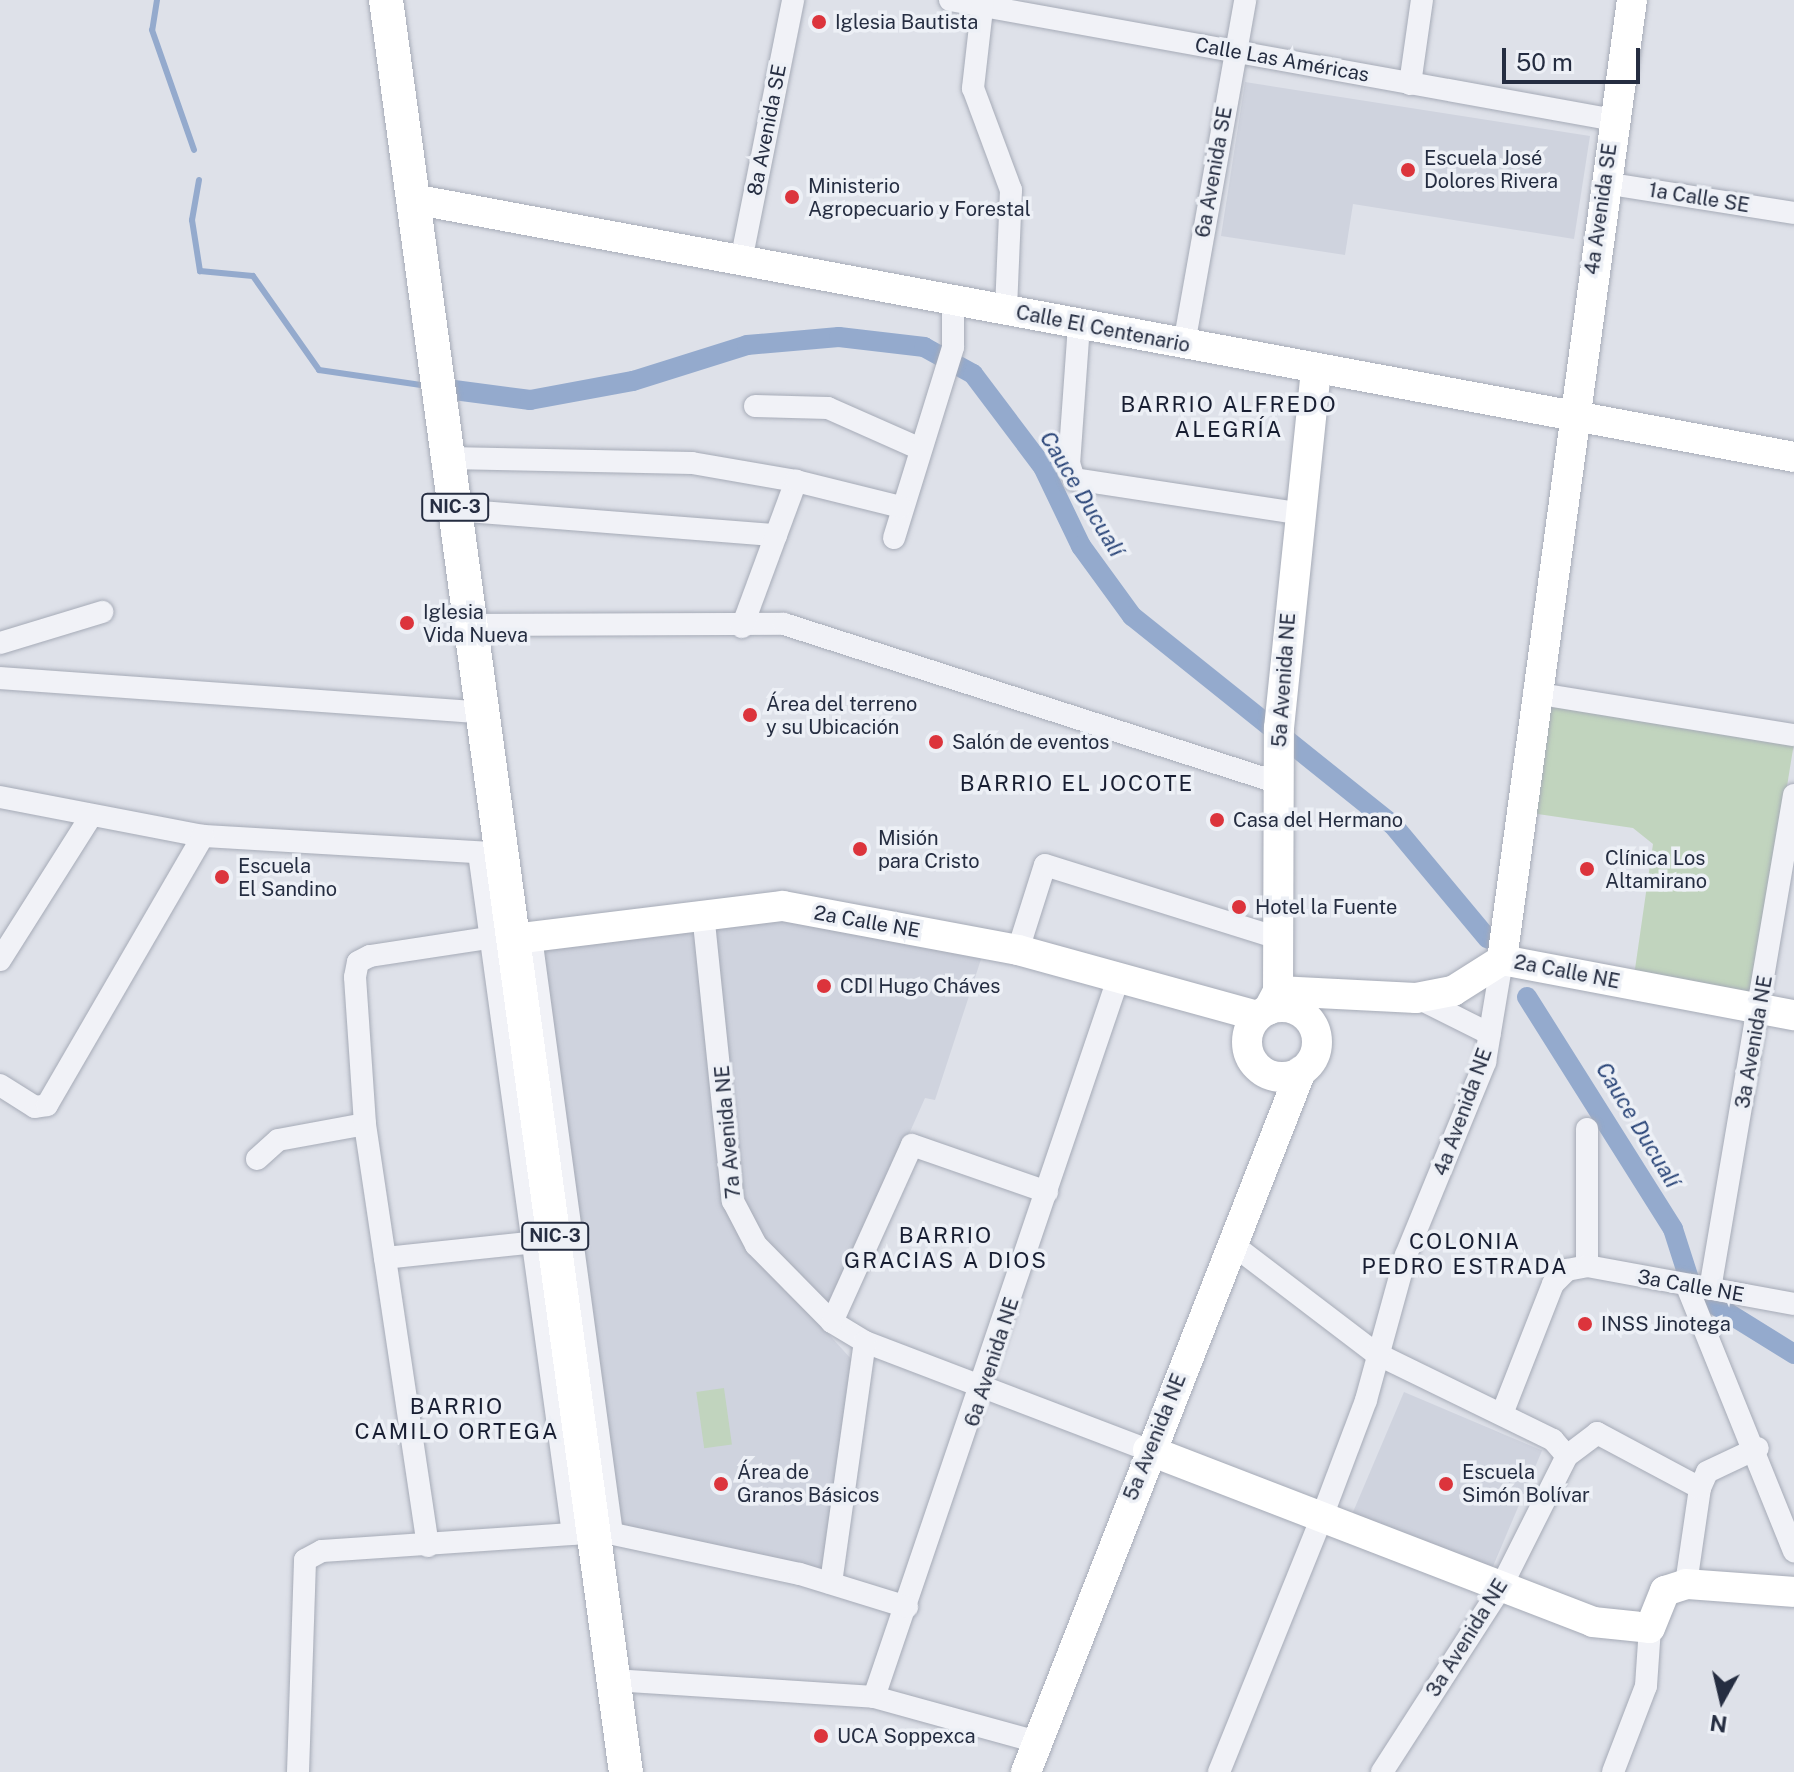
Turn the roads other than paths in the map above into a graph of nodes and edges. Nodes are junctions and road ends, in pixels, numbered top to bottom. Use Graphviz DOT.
graph roads {
  1 [pos="386,0"];
  2 [pos="793,0"];
  3 [pos="950,0"];
  4 [pos="1245,0"];
  5 [pos="1422,0"];
  6 [pos="1632,0"];
  7 [pos="982,3"];
  8 [pos="1236,52"];
  9 [pos="1410,84"];
  10 [pos="1614,120"];
  11 [pos="1605,183"];
  12 [pos="413,199"];
  13 [pos="1794,213"];
  14 [pos="741,261"];
  15 [pos="953,301"];
  16 [pos="1006,311"];
  17 [pos="1079,325"];
  18 [pos="1184,344"];
  19 [pos="1316,369"];
  20 [pos="755,406"];
  21 [pos="1564,416"];
  22 [pos="916,447"];
  23 [pos="1794,457"];
  24 [pos="449,458"];
  25 [pos="796,481"];
  26 [pos="901,507"];
  27 [pos="455,510"];
  28 [pos="1296,513"];
  29 [pos="776,535"];
  30 [pos="894,538"];
  31 [pos="102,612"];
  32 [pos="471,625"];
  33 [pos="742,627"];
  34 [pos="0,643"];
  35 [pos="0,678"];
  36 [pos="1534,693"];
  37 [pos="483,713"];
  38 [pos="1794,735"];
  39 [pos="1279,783"];
  40 [pos="1794,795"];
  41 [pos="0,797"];
  42 [pos="89,819"];
  43 [pos="203,836"];
  44 [pos="491,853"];
  45 [pos="703,913"];
  46 [pos="512,937"];
  47 [pos="1278,938"];
  48 [pos="1018,950"];
  49 [pos="0,960"];
  50 [pos="1502,960"];
  51 [pos="1118,979"];
  52 [pos="1347,997"];
  53 [pos="1418,998"];
  54 [pos="1212,1007"];
  55 [pos="1279,1007"];
  56 [pos="1761,1008"];
  57 [pos="1794,1015"];
  58 [pos="1490,1034"];
  59 [pos="1308,1062"];
  60 [pos="1259,1066"];
  61 [pos="0,1085"];
  62 [pos="1288,1103"];
  63 [pos="365,1124"];
  64 [pos="1587,1129"];
  65 [pos="257,1159"];
  66 [pos="1047,1192"];
  67 [pos="544,1242"];
  68 [pos="1232,1244"];
  69 [pos="385,1258"];
  70 [pos="1587,1266"];
  71 [pos="1699,1289"];
  72 [pos="1794,1304"];
  73 [pos="832,1322"];
  74 [pos="865,1342"];
  75 [pos="1375,1353"];
  76 [pos="986,1384"];
  77 [pos="1502,1414"];
  78 [pos="1758,1448"];
  79 [pos="1148,1450"];
  80 [pos="1567,1456"];
  81 [pos="1700,1488"];
  82 [pos="1320,1522"];
  83 [pos="593,1533"];
  84 [pos="428,1546"];
  85 [pos="1794,1551"];
  86 [pos="831,1583"];
  87 [pos="1686,1584"];
  88 [pos="1500,1589"];
  89 [pos="1794,1592"];
  90 [pos="907,1607"];
  91 [pos="1650,1628"];
  92 [pos="613,1680"];
  93 [pos="874,1697"];
  94 [pos="1037,1742"];
  95 [pos="298,1772"];
  96 [pos="626,1772"];
  97 [pos="1026,1772"];
  98 [pos="1219,1772"];
  99 [pos="1382,1772"];
  100 [pos="1613,1772"];
  1 -- 12 [label="main road, NIC-3"];
  2 -- 14 [label="street, 8a Avenida SE"];
  3 -- 7 [label="street, Calle Las Américas"];
  4 -- 8 [label="street, 6a Avenida SE"];
  5 -- 9 [label="street"];
  6 -- 10 [label="street, 4a Avenida SE"];
  7 -- 8 [label="street, Calle Las Américas"];
  7 -- 16 [label="street"];
  8 -- 9 [label="street, Calle Las Américas"];
  8 -- 18 [label="street, 6a Avenida SE"];
  9 -- 10 [label="street, Calle Las Américas"];
  10 -- 11 [label="street, 4a Avenida SE"];
  11 -- 13 [label="street, 1a Calle SE"];
  11 -- 21 [label="street, 4a Avenida SE"];
  12 -- 14 [label="street, Calle El Centenario"];
  12 -- 24 [label="main road, NIC-3"];
  14 -- 15 [label="street, Calle El Centenario"];
  15 -- 16 [label="street, Calle El Centenario"];
  15 -- 22 [label="street"];
  16 -- 17 [label="street, Calle El Centenario"];
  17 -- 18 [label="street, Calle El Centenario"];
  17 -- 28 [label="street"];
  18 -- 19 [label="street, Calle El Centenario"];
  19 -- 21 [label="street, Calle El Centenario"];
  19 -- 28 [label="street, 5a Avenida NE"];
  20 -- 22 [label="street"];
  21 -- 23 [label="street, Calle El Centenario"];
  21 -- 36 [label="street, 4a Avenida NE"];
  22 -- 26 [label="street"];
  24 -- 25 [label="street"];
  24 -- 27 [label="main road, NIC-3"];
  25 -- 26 [label="street"];
  25 -- 29 [label="street"];
  26 -- 30 [label="street"];
  27 -- 29 [label="street"];
  27 -- 32 [label="main road, NIC-3"];
  28 -- 39 [label="street, 5a Avenida NE"];
  29 -- 33 [label="street"];
  31 -- 34 [label="street"];
  32 -- 33 [label="street"];
  32 -- 37 [label="main road, NIC-3"];
  33 -- 39 [label="street"];
  35 -- 37 [label="street"];
  36 -- 38 [label="street"];
  36 -- 50 [label="street, 4a Avenida NE"];
  37 -- 44 [label="main road, NIC-3"];
  39 -- 47 [label="street, 5a Avenida NE"];
  40 -- 56 [label="street, 3a Avenida NE"];
  41 -- 42 [label="street"];
  42 -- 43 [label="street"];
  42 -- 49 [label="street"];
  43 -- 44 [label="street"];
  43 -- 61 [label="street"];
  44 -- 46 [label="main road, NIC-3"];
  45 -- 46 [label="street, 2a Calle NE"];
  45 -- 48 [label="street, 2a Calle NE"];
  45 -- 73 [label="street, 7a Avenida NE"];
  46 -- 63 [label="street"];
  46 -- 67 [label="main road, NIC-3"];
  46 -- 83 [label="street"];
  47 -- 48 [label="street"];
  47 -- 55 [label="street, 5a Avenida NE"];
  48 -- 51 [label="street, 2a Calle NE"];
  50 -- 53 [label="street, 2a Calle NE"];
  50 -- 56 [label="street, 2a Calle NE"];
  50 -- 58 [label="street, 4a Avenida NE"];
  51 -- 54 [label="street, 2a Calle NE"];
  51 -- 66 [label="street, 6a Avenida NE"];
  52 -- 53 [label="street, 2a Calle NE"];
  52 -- 55 [label="street, 2a Calle NE"];
  52 -- 59 [label="street, 5a Avenida NE"];
  53 -- 58 [label="street"];
  54 -- 55 [label="street, 2a Calle NE"];
  54 -- 60 [label="street"];
  55 -- 59 [label="street"];
  55 -- 60 [label="street"];
  56 -- 57 [label="street, 2a Calle NE"];
  56 -- 71 [label="street, 3a Avenida NE"];
  58 -- 75 [label="street, 4a Avenida NE"];
  59 -- 60 [label="street"];
  59 -- 62 [label="street, 5a Avenida NE"];
  60 -- 62 [label="street"];
  62 -- 68 [label="street, 5a Avenida NE"];
  63 -- 65 [label="street"];
  63 -- 69 [label="street"];
  64 -- 70 [label="street"];
  66 -- 73 [label="street"];
  66 -- 76 [label="street, 6a Avenida NE"];
  67 -- 69 [label="street"];
  67 -- 83 [label="main road, NIC-3"];
  68 -- 75 [label="street"];
  68 -- 79 [label="street, 5a Avenida NE"];
  69 -- 84 [label="street"];
  70 -- 71 [label="street, 3a Calle NE"];
  70 -- 77 [label="street"];
  71 -- 72 [label="street, 3a Calle NE"];
  71 -- 78 [label="street"];
  73 -- 74 [label="street, 7a Avenida NE"];
  74 -- 76 [label="street, 7a Avenida NE"];
  74 -- 86 [label="street"];
  75 -- 77 [label="street"];
  75 -- 82 [label="street, 4a Avenida NE"];
  76 -- 79 [label="street, 7a Avenida NE"];
  76 -- 90 [label="street, 6a Avenida NE"];
  77 -- 80 [label="street"];
  78 -- 81 [label="street"];
  78 -- 85 [label="street"];
  79 -- 82 [label="street"];
  79 -- 94 [label="street, 5a Avenida NE"];
  80 -- 81 [label="street"];
  80 -- 88 [label="street, 3a Avenida NE"];
  81 -- 87 [label="street"];
  82 -- 88 [label="street"];
  82 -- 98 [label="street, 4a Avenida NE"];
  83 -- 84 [label="street"];
  83 -- 86 [label="street"];
  83 -- 92 [label="main road, NIC-3"];
  84 -- 95 [label="street"];
  86 -- 90 [label="street"];
  87 -- 89 [label="street"];
  87 -- 91 [label="street"];
  88 -- 91 [label="street"];
  88 -- 99 [label="street, 3a Avenida NE"];
  90 -- 93 [label="street, 6a Avenida NE"];
  91 -- 100 [label="street"];
  92 -- 93 [label="street"];
  92 -- 96 [label="main road, NIC-3"];
  93 -- 94 [label="street"];
  94 -- 97 [label="street, 5a Avenida NE"];
}
